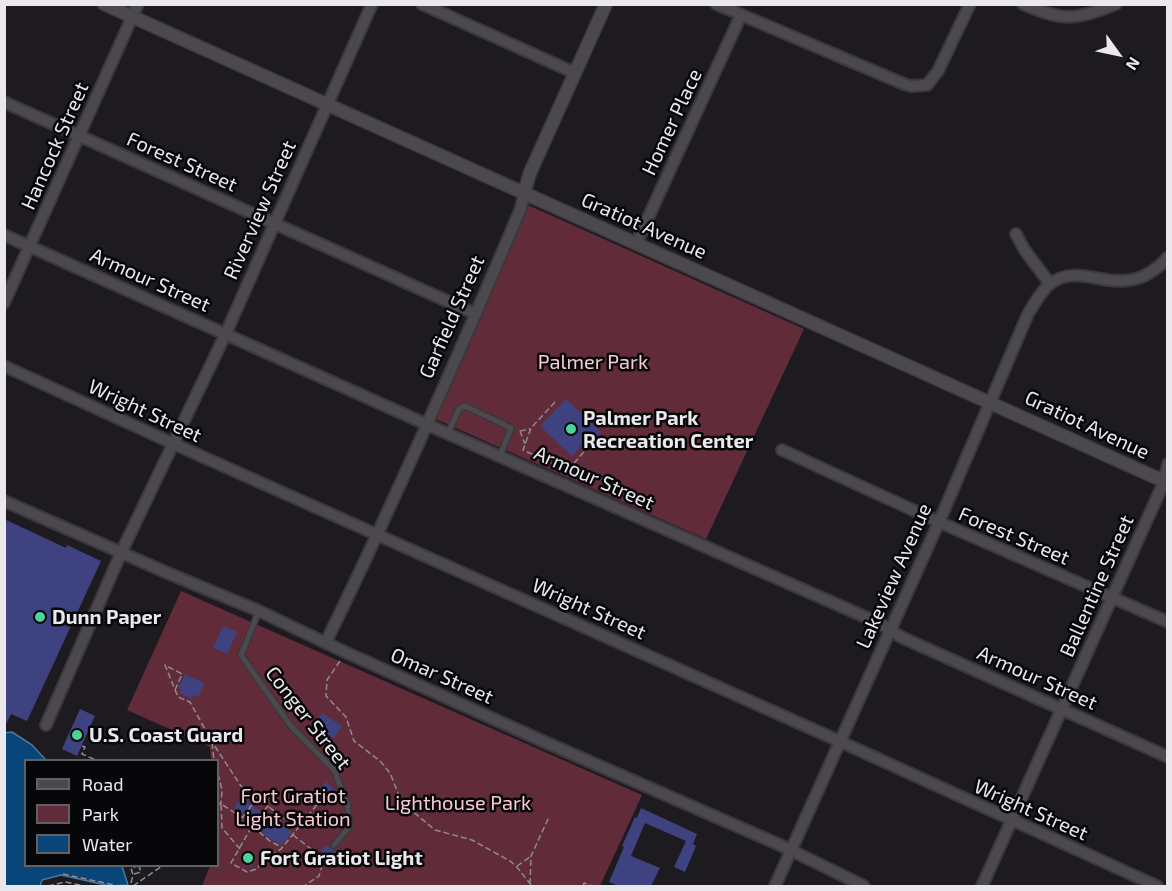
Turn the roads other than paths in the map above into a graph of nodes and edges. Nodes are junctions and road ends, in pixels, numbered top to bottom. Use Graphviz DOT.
graph roads {
  1 [pos="104,4"];
  2 [pos="138,4"];
  3 [pos="372,4"];
  4 [pos="422,4"];
  5 [pos="606,4"];
  6 [pos="716,4"];
  7 [pos="970,4"];
  8 [pos="1023,4"];
  9 [pos="1116,4"];
  10 [pos="741,15"];
  11 [pos="133,17"];
  12 [pos="575,73"];
  13 [pos="4,102"];
  14 [pos="326,104"];
  15 [pos="80,136"];
  16 [pos="524,193"];
  17 [pos="273,223"];
  18 [pos="1016,234"];
  19 [pos="4,236"];
  20 [pos="636,244"];
  21 [pos="29,246"];
  22 [pos="1167,257"];
  23 [pos="1050,284"];
  24 [pos="4,303"];
  25 [pos="476,314"];
  26 [pos="225,333"];
  27 [pos="4,366"];
  28 [pos="991,402"];
  29 [pos="426,424"];
  30 [pos="448,434"];
  31 [pos="174,444"];
  32 [pos="782,450"];
  33 [pos="500,456"];
  34 [pos="1167,464"];
  35 [pos="1166,482"];
  36 [pos="4,501"];
  37 [pos="939,522"];
  38 [pos="378,535"];
  39 [pos="121,552"];
  40 [pos="1112,597"];
  41 [pos="259,611"];
  42 [pos="1167,622"];
  43 [pos="890,630"];
  44 [pos="326,642"];
  45 [pos="1061,709"];
  46 [pos="46,725"];
  47 [pos="840,742"];
  48 [pos="1167,757"];
  49 [pos="1011,821"];
  50 [pos="334,845"];
  51 [pos="790,852"];
  52 [pos="775,886"];
  53 [pos="864,886"];
  54 [pos="982,886"];
  55 [pos="1157,886"];
  1 -- 11 [label="street, Gratiot Avenue"];
  2 -- 11 [label="street, Hancock Street"];
  3 -- 14 [label="street, Riverview Street"];
  4 -- 12 [label="street"];
  5 -- 12 [label="street, Garfield Street"];
  6 -- 10 [label="street"];
  7 -- 10 [label="street"];
  8 -- 9 [label="street"];
  10 -- 20 [label="street, Homer Place"];
  11 -- 14 [label="street, Gratiot Avenue"];
  11 -- 15 [label="street, Hancock Street"];
  12 -- 16 [label="street, Garfield Street"];
  13 -- 15 [label="street, Forest Street"];
  14 -- 16 [label="street, Gratiot Avenue"];
  14 -- 17 [label="street, Riverview Street"];
  15 -- 17 [label="street, Forest Street"];
  15 -- 21 [label="street, Hancock Street"];
  16 -- 20 [label="street, Gratiot Avenue"];
  16 -- 25 [label="street, Garfield Street"];
  17 -- 25 [label="street, Forest Street"];
  17 -- 26 [label="street, Riverview Street"];
  18 -- 23 [label="street"];
  19 -- 21 [label="street, Armour Street"];
  20 -- 28 [label="street, Gratiot Avenue"];
  21 -- 24 [label="street, Hancock Street"];
  21 -- 26 [label="street, Armour Street"];
  22 -- 23 [label="street"];
  23 -- 28 [label="street, Lakeview Avenue"];
  25 -- 29 [label="street, Garfield Street"];
  26 -- 29 [label="street, Armour Street"];
  26 -- 31 [label="street, Riverview Street"];
  27 -- 31 [label="street, Wright Street"];
  28 -- 35 [label="street, Gratiot Avenue"];
  28 -- 37 [label="street, Lakeview Avenue"];
  29 -- 30 [label="street, Armour Street"];
  29 -- 38 [label="street, Garfield Street"];
  30 -- 33 [label="street, Armour Street"];
  30 -- 33 [label="lane"];
  31 -- 38 [label="street, Wright Street"];
  31 -- 39 [label="street, Riverview Street"];
  32 -- 37 [label="street, Forest Street"];
  33 -- 43 [label="street, Armour Street"];
  34 -- 35 [label="street, Ballentine Street"];
  35 -- 40 [label="street, Ballentine Street"];
  36 -- 39 [label="street, Omar Street"];
  37 -- 40 [label="street, Forest Street"];
  37 -- 43 [label="street, Lakeview Avenue"];
  38 -- 44 [label="street, Garfield Street"];
  38 -- 47 [label="street, Wright Street"];
  39 -- 41 [label="street, Omar Street"];
  39 -- 46 [label="street, Riverview Street"];
  40 -- 42 [label="street, Forest Street"];
  40 -- 45 [label="street, Ballentine Street"];
  41 -- 44 [label="street, Omar Street"];
  41 -- 50 [label="lane, Conger Street"];
  43 -- 45 [label="street, Armour Street"];
  43 -- 47 [label="street, Lakeview Avenue"];
  44 -- 51 [label="street, Omar Street"];
  45 -- 48 [label="street, Armour Street"];
  45 -- 49 [label="street, Ballentine Street"];
  47 -- 49 [label="street, Wright Street"];
  47 -- 51 [label="street, Lakeview Avenue"];
  49 -- 54 [label="street, Ballentine Street"];
  49 -- 55 [label="street, Wright Street"];
  51 -- 52 [label="street, Lakeview Avenue"];
  51 -- 53 [label="street, Omar Street"];
}
